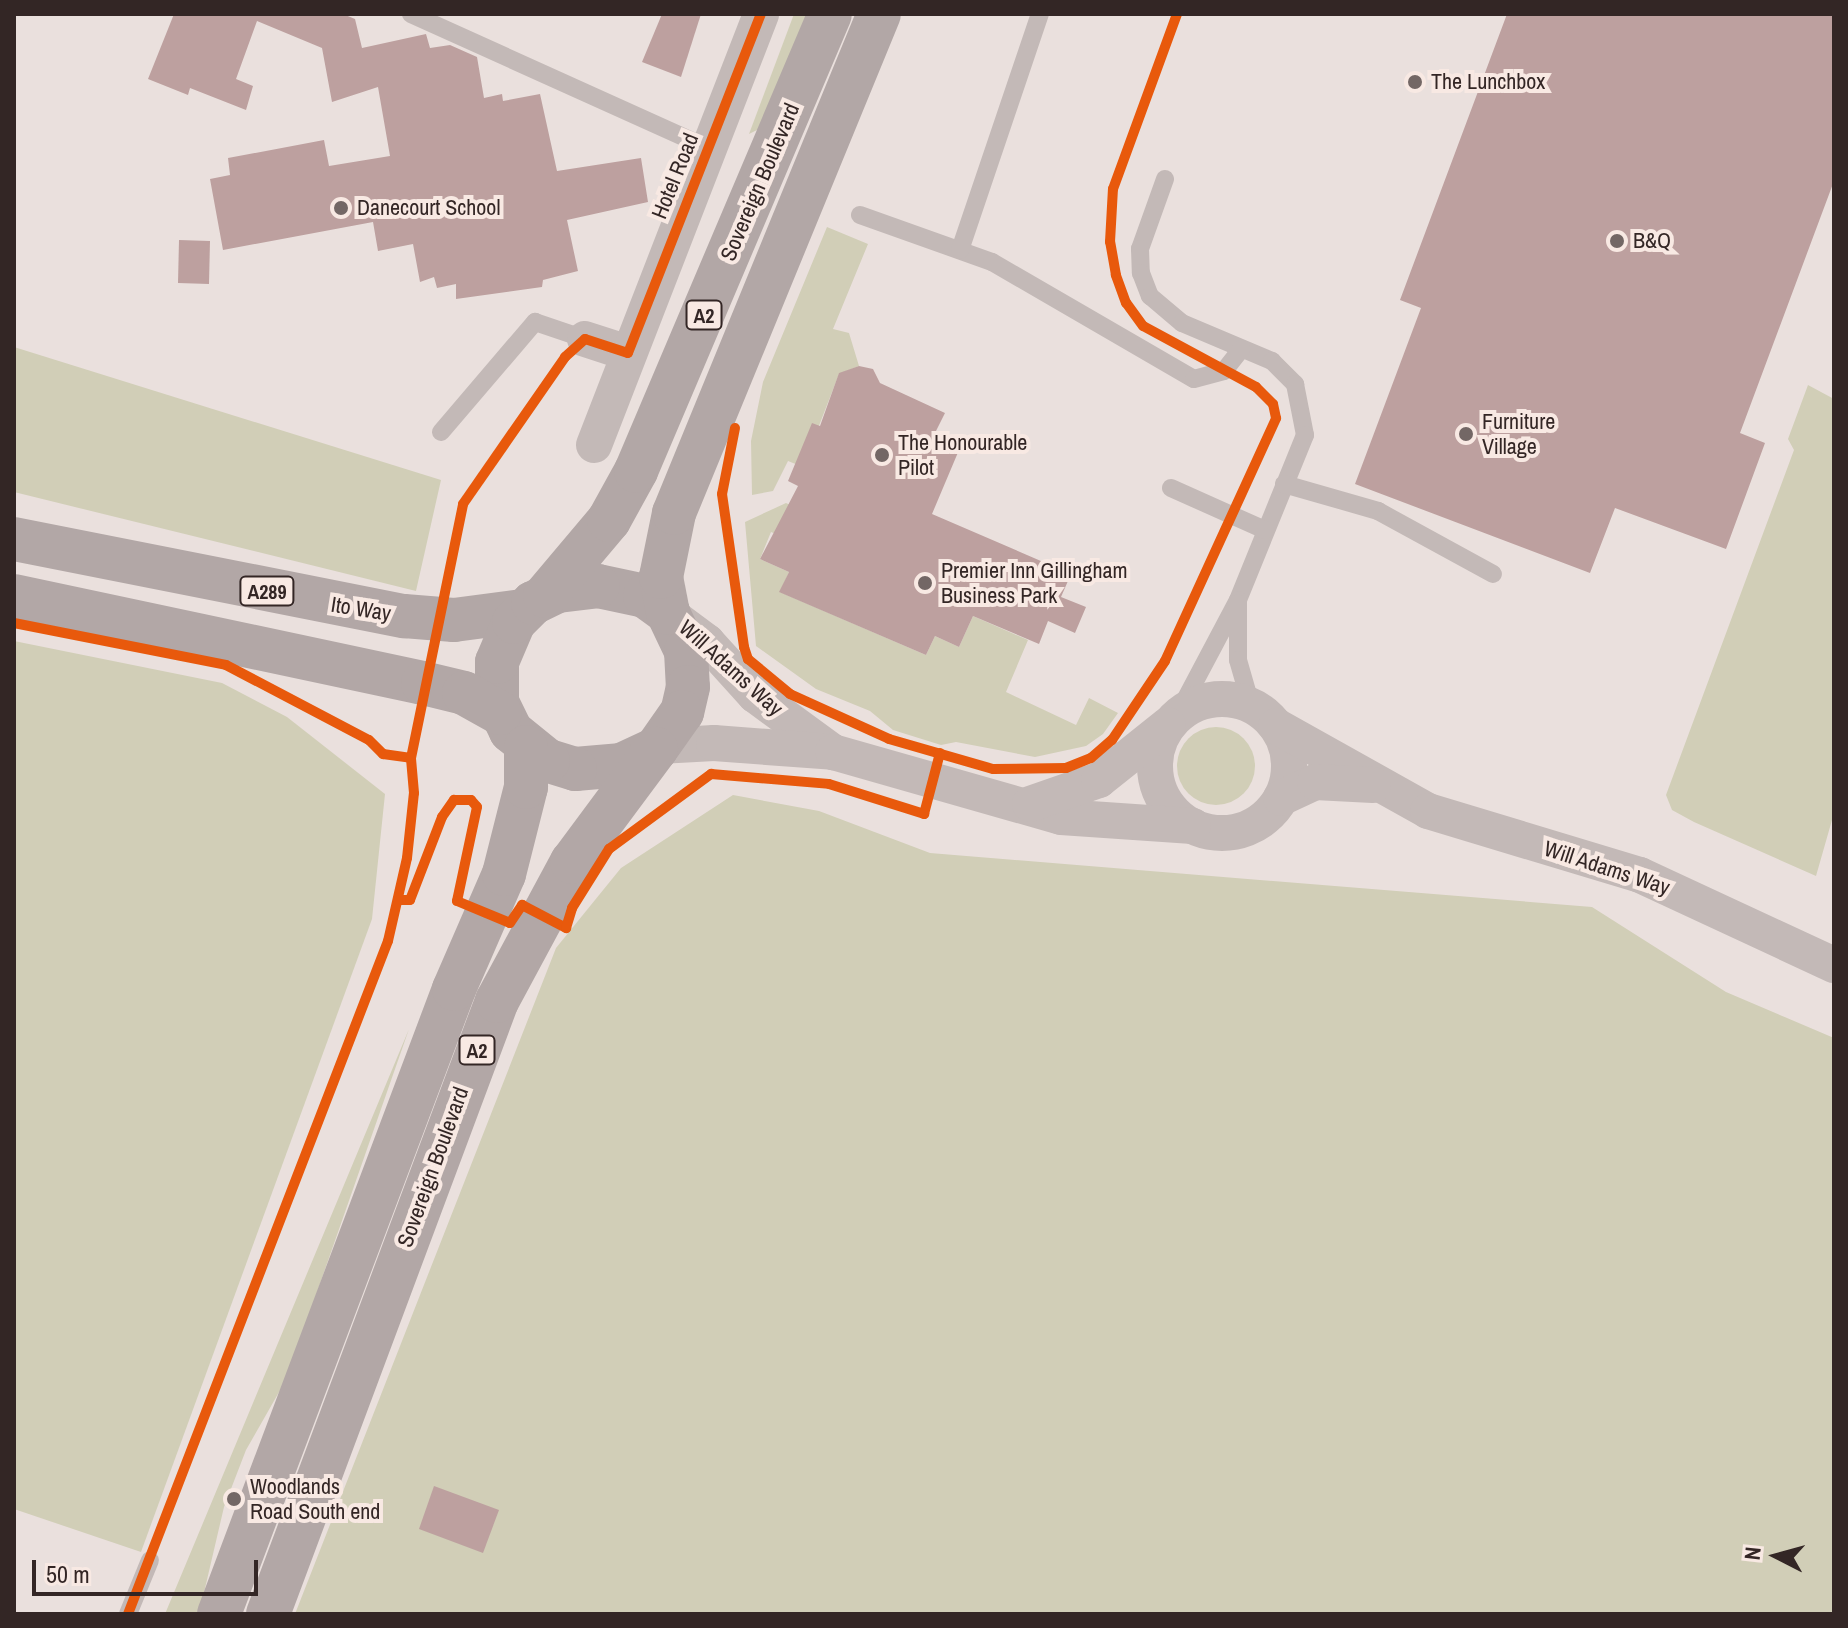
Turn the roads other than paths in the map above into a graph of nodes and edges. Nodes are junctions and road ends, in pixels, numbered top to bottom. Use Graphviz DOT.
graph roads {
  1 [pos="411,14"];
  2 [pos="761,14"];
  3 [pos="830,14"];
  4 [pos="879,14"];
  5 [pos="1040,14"];
  6 [pos="708,148"];
  7 [pos="1165,179"];
  8 [pos="860,215"];
  9 [pos="960,250"];
  10 [pos="585,339"];
  11 [pos="1241,349"];
  12 [pos="628,353"];
  13 [pos="441,432"];
  14 [pos="594,445"];
  15 [pos="1284,484"];
  16 [pos="1171,488"];
  17 [pos="1265,530"];
  18 [pos="14,539"];
  19 [pos="1493,574"];
  20 [pos="14,596"];
  21 [pos="1238,600"];
  22 [pos="534,604"];
  23 [pos="668,613"];
  24 [pos="500,713"];
  25 [pos="1264,715"];
  26 [pos="1173,720"];
  27 [pos="526,747"];
  28 [pos="658,747"];
  29 [pos="833,752"];
  30 [pos="1375,785"];
  31 [pos="1281,798"];
  32 [pos="1030,804"];
  33 [pos="1193,826"];
  34 [pos="1834,965"];
  35 [pos="150,1560"];
  36 [pos="128,1614"];
  37 [pos="219,1614"];
  38 [pos="268,1614"];
  1 -- 6 [label="lane"];
  2 -- 6 [label="street, Hotel Road"];
  3 -- 22 [label="main road, Sovereign Boulevard / A2"];
  4 -- 23 [label="main road, Sovereign Boulevard / A2"];
  5 -- 9 [label="lane"];
  6 -- 12 [label="street, Hotel Road"];
  7 -- 11 [label="lane"];
  8 -- 9 [label="lane"];
  9 -- 11 [label="lane"];
  10 -- 12 [label="street"];
  10 -- 13 [label="lane"];
  11 -- 15 [label="lane"];
  12 -- 14 [label="street, Hotel Road"];
  15 -- 17 [label="lane"];
  15 -- 19 [label="lane"];
  16 -- 17 [label="lane"];
  17 -- 21 [label="lane"];
  18 -- 22 [label="main road, Ito Way / A289"];
  20 -- 24 [label="main road"];
  21 -- 25 [label="lane"];
  21 -- 26 [label="lane"];
  22 -- 23 [label="main road"];
  22 -- 24 [label="main road"];
  23 -- 28 [label="main road"];
  23 -- 29 [label="street, Will Adams Way"];
  24 -- 27 [label="main road"];
  25 -- 26 [label="street"];
  25 -- 30 [label="street, Will Adams Way"];
  25 -- 31 [label="street"];
  26 -- 32 [label="street"];
  26 -- 33 [label="street"];
  27 -- 28 [label="main road"];
  27 -- 37 [label="main road, Sovereign Boulevard / A2"];
  28 -- 29 [label="street, Will Adams Way"];
  28 -- 38 [label="main road, Sovereign Boulevard / A2"];
  29 -- 32 [label="street, Will Adams Way"];
  30 -- 31 [label="street, Will Adams Way"];
  30 -- 34 [label="street, Will Adams Way"];
  31 -- 33 [label="street"];
  32 -- 33 [label="street, Will Adams Way"];
  35 -- 36 [label="lane"];
}
